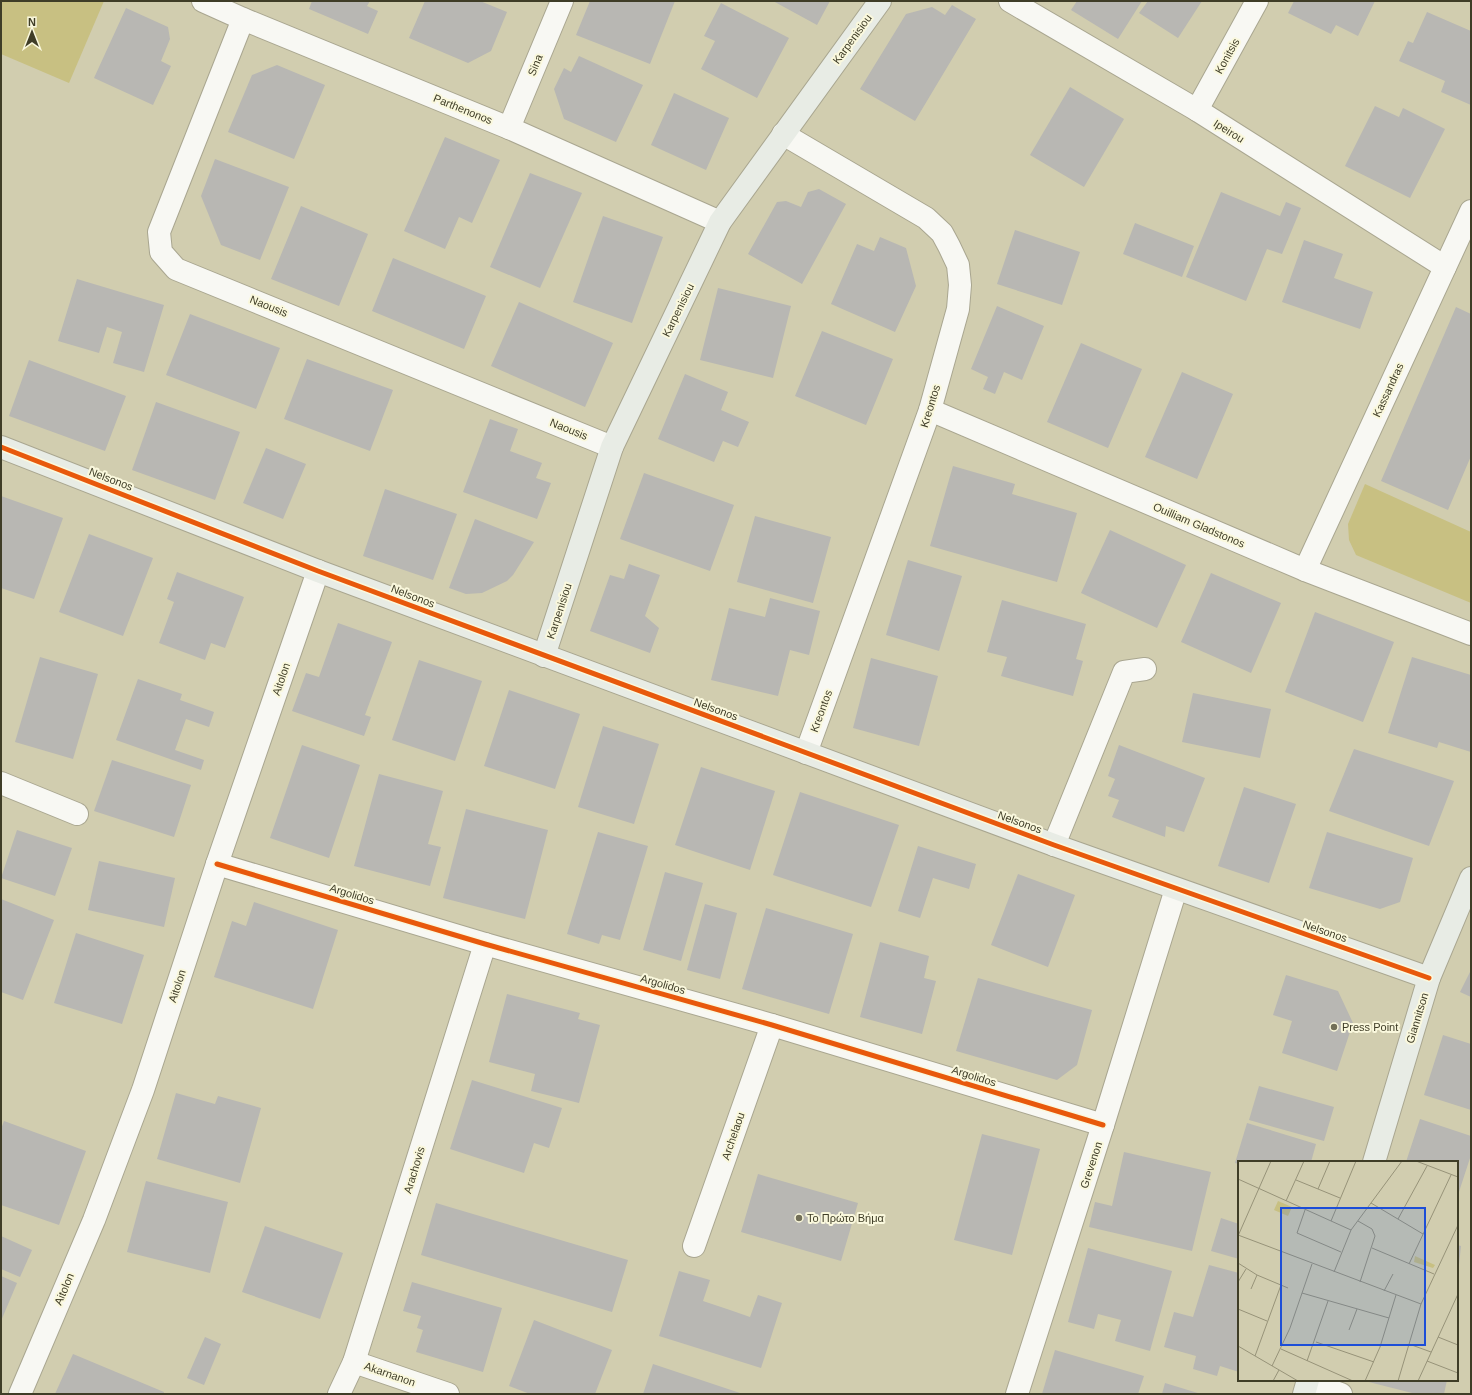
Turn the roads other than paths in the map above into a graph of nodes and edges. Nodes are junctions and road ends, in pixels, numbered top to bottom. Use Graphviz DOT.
graph roads {
  1 [pos="203,1"];
  2 [pos="562,1"];
  3 [pos="880,1"];
  4 [pos="1010,1"];
  5 [pos="1257,1"];
  6 [pos="243,19"];
  7 [pos="1197,110"];
  8 [pos="509,128"];
  9 [pos="783,134"];
  10 [pos="1471,211"];
  11 [pos="720,222"];
  12 [pos="1445,267"];
  13 [pos="930,410"];
  14 [pos="1,447"];
  15 [pos="612,447"];
  16 [pos="1305,570"];
  17 [pos="318,571"];
  18 [pos="1471,634"];
  19 [pos="544,656"];
  20 [pos="1145,669"];
  21 [pos="806,753"];
  22 [pos="2,785"];
  23 [pos="77,814"];
  24 [pos="1054,845"];
  25 [pos="218,864"];
  26 [pos="1471,878"];
  27 [pos="1176,889"];
  28 [pos="485,944"];
  29 [pos="1429,978"];
  30 [pos="772,1025"];
  31 [pos="1103,1125"];
  32 [pos="1374,1161"];
  33 [pos="694,1246"];
  34 [pos="354,1362"];
  35 [pos="1306,1385"];
  36 [pos="20,1394"];
  37 [pos="339,1394"];
  38 [pos="448,1394"];
  39 [pos="1018,1394"];
  40 [pos="1341,1394"];
  1 -- 6 [label="street, Parthenonos"];
  2 -- 8 [label="street, Sina"];
  3 -- 9 [label="street, Karpenisiou"];
  4 -- 7 [label="street, Ipeirou"];
  5 -- 7 [label="street, Konitsis"];
  6 -- 8 [label="street, Parthenonos"];
  6 -- 15 [label="street, Naousis"];
  7 -- 12 [label="street, Ipeirou"];
  8 -- 11 [label="street, Parthenonos"];
  9 -- 11 [label="street, Karpenisiou"];
  9 -- 13 [label="street, Kreontos"];
  10 -- 12 [label="street, Kassandras"];
  11 -- 15 [label="street, Karpenisiou"];
  12 -- 16 [label="street, Kassandras"];
  13 -- 16 [label="street, Ouilliam Gladstonos"];
  13 -- 21 [label="street, Kreontos"];
  14 -- 17 [label="street, Nelsonos"];
  15 -- 19 [label="street, Karpenisiou"];
  16 -- 18 [label="street, Ouilliam Gladstonos"];
  17 -- 19 [label="street, Nelsonos"];
  17 -- 25 [label="street, Aitolon"];
  19 -- 21 [label="street, Nelsonos"];
  20 -- 24 [label="street"];
  21 -- 24 [label="street, Nelsonos"];
  22 -- 23 [label="street"];
  24 -- 27 [label="street, Nelsonos"];
  25 -- 28 [label="street, Argolidos"];
  25 -- 36 [label="street, Aitolon"];
  26 -- 29 [label="street, Giannitson"];
  27 -- 29 [label="street, Nelsonos"];
  27 -- 31 [label="street, Grevenon"];
  28 -- 30 [label="street, Argolidos"];
  28 -- 34 [label="street, Arachovis"];
  29 -- 32 [label="street, Giannitson"];
  30 -- 31 [label="street, Argolidos"];
  30 -- 33 [label="street, Archelaou"];
  31 -- 39 [label="street, Grevenon"];
  34 -- 37 [label="street, Arachovis"];
  34 -- 38 [label="street, Akarnanon"];
  35 -- 40 [label="street"];
}
